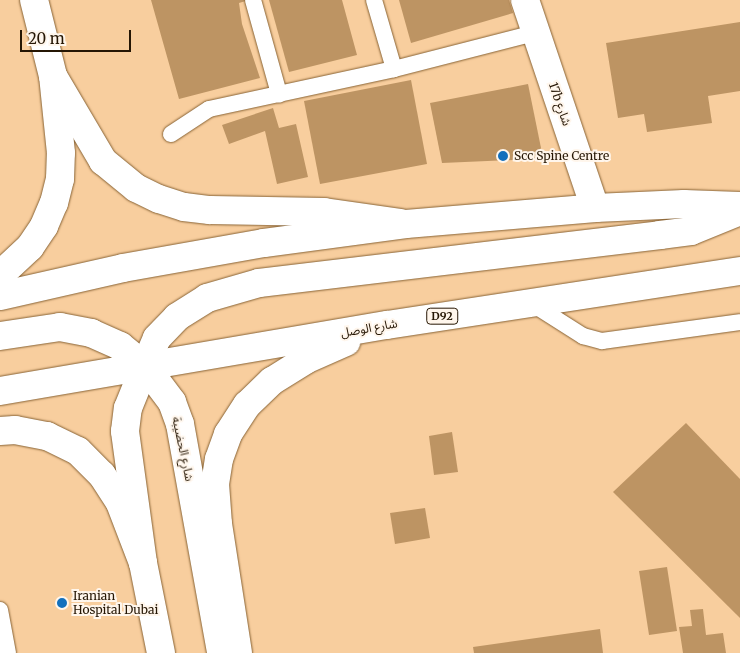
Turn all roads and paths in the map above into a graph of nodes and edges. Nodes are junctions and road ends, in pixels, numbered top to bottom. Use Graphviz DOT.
graph roads {
  1 [pos="34,0"];
  2 [pos="254,0"];
  3 [pos="374,0"];
  4 [pos="525,0"];
  5 [pos="534,33"];
  6 [pos="394,69"];
  7 [pos="53,76"];
  8 [pos="279,94"];
  9 [pos="171,134"];
  10 [pos="740,206"];
  11 [pos="595,208"];
  12 [pos="740,211"];
  13 [pos="406,224"];
  14 [pos="740,271"];
  15 [pos="0,274"];
  16 [pos="0,296"];
  17 [pos="529,302"];
  18 [pos="740,322"];
  19 [pos="387,325"];
  20 [pos="0,336"];
  21 [pos="145,366"];
  22 [pos="0,391"];
  23 [pos="0,431"];
  24 [pos="143,563"];
  25 [pos="0,610"];
  26 [pos="8,653"];
  27 [pos="160,653"];
  28 [pos="221,653"];
  29 [pos="238,653"];
  1 -- 7 [label="main road"];
  2 -- 8 [label="lane"];
  3 -- 6 [label="lane"];
  4 -- 5 [label="main road, 17b شارع"];
  5 -- 6 [label="lane"];
  5 -- 11 [label="main road, 17b شارع"];
  6 -- 8 [label="lane"];
  7 -- 13 [label="main road"];
  7 -- 15 [label="main road"];
  8 -- 9 [label="lane"];
  10 -- 11 [label="main road"];
  11 -- 13 [label="main road"];
  12 -- 21 [label="main road"];
  13 -- 16 [label="main road"];
  14 -- 17 [label="main road, شارع الوصل / D92"];
  17 -- 18 [label="lane"];
  17 -- 19 [label="main road, شارع الوصل / D92"];
  19 -- 21 [label="main road, شارع الوصل / D92"];
  19 -- 29 [label="main road"];
  20 -- 21 [label="main road, شارع الحضيبة"];
  21 -- 22 [label="main road, شارع الوصل / D92"];
  21 -- 24 [label="main road"];
  21 -- 28 [label="main road, شارع الحضيبة"];
  23 -- 24 [label="main road"];
  24 -- 27 [label="main road"];
  25 -- 26 [label="lane"];
}
